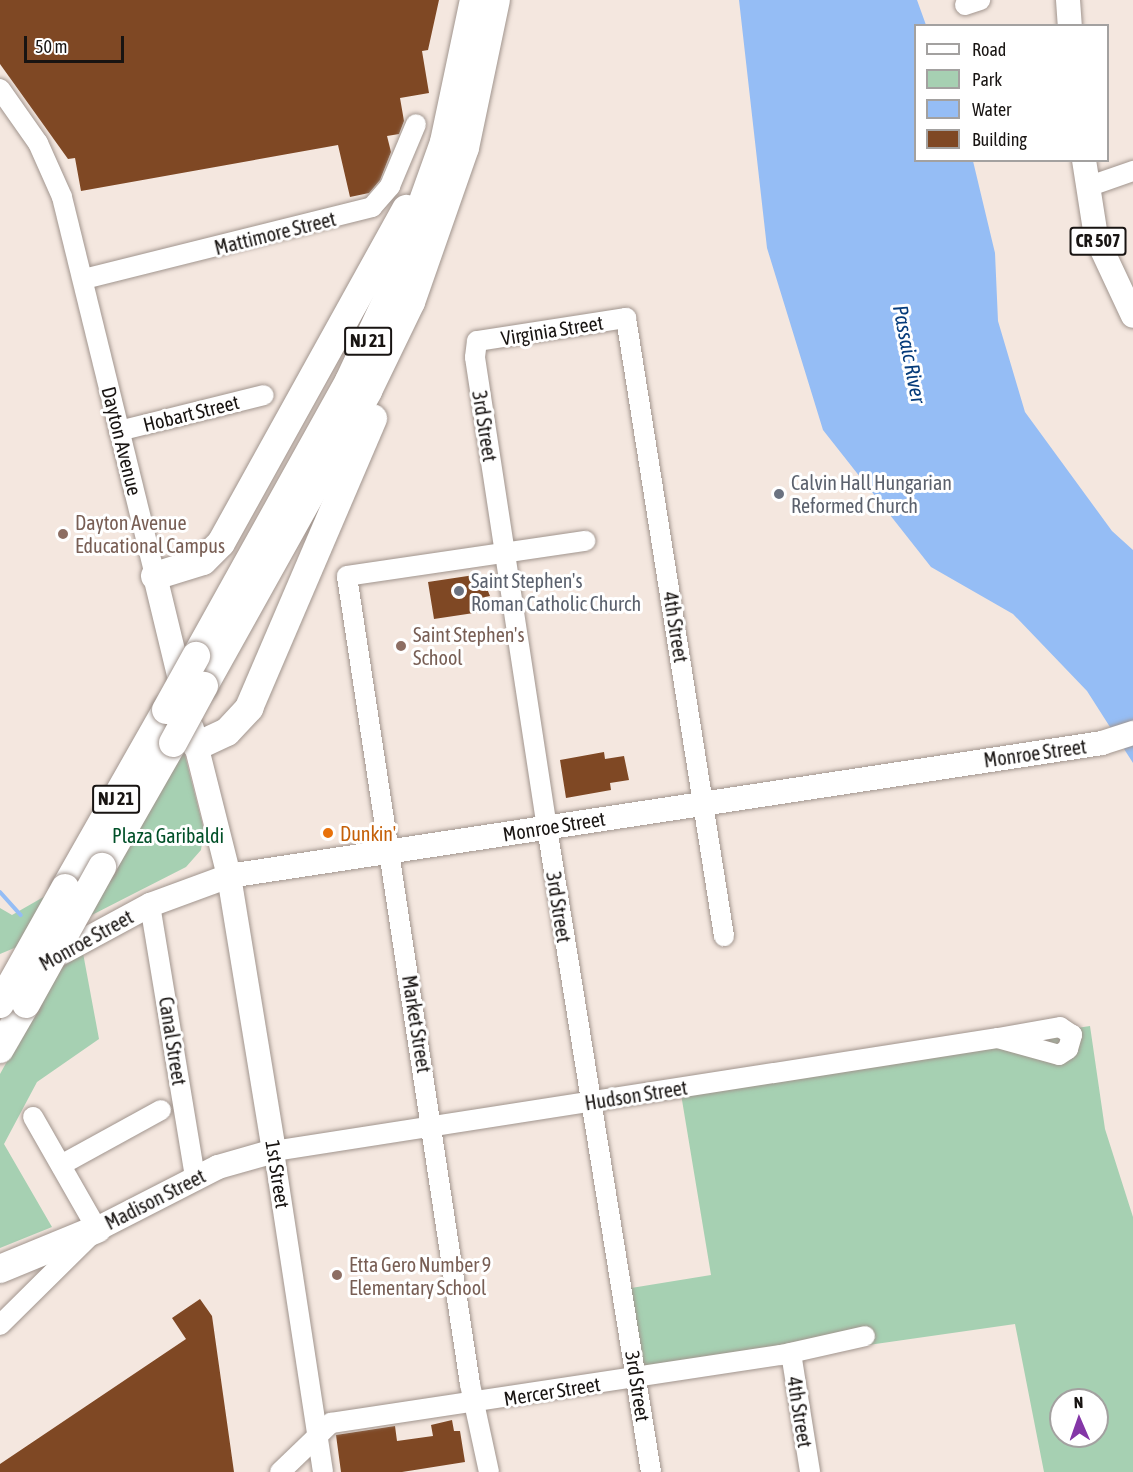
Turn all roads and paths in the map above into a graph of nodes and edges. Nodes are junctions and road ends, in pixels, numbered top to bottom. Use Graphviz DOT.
graph roads {
  1 [pos="466,0"];
  2 [pos="474,0"];
  3 [pos="496,0"];
  4 [pos="1068,0"];
  5 [pos="1070,24"];
  6 [pos="0,89"];
  7 [pos="474,115"];
  8 [pos="416,124"];
  9 [pos="1084,162"];
  10 [pos="1133,171"];
  11 [pos="1087,187"];
  12 [pos="84,279"];
  13 [pos="1133,316"];
  14 [pos="626,318"];
  15 [pos="477,341"];
  16 [pos="264,395"];
  17 [pos="118,431"];
  18 [pos="585,541"];
  19 [pos="505,553"];
  20 [pos="155,576"];
  21 [pos="1133,734"];
  22 [pos="185,745"];
  23 [pos="704,803"];
  24 [pos="547,828"];
  25 [pos="389,852"];
  26 [pos="229,876"];
  27 [pos="150,905"];
  28 [pos="724,936"];
  29 [pos="0,991"];
  30 [pos="13,1004"];
  31 [pos="998,1038"];
  32 [pos="0,1049"];
  33 [pos="591,1102"];
  34 [pos="161,1110"];
  35 [pos="33,1117"];
  36 [pos="434,1127"];
  37 [pos="274,1151"];
  38 [pos="61,1165"];
  39 [pos="195,1178"];
  40 [pos="97,1229"];
  41 [pos="0,1269"];
  42 [pos="0,1325"];
  43 [pos="865,1336"];
  44 [pos="791,1353"];
  45 [pos="636,1378"];
  46 [pos="473,1399"];
  47 [pos="314,1438"];
  48 [pos="280,1472"];
  49 [pos="323,1472"];
  50 [pos="489,1472"];
  51 [pos="651,1472"];
  52 [pos="810,1472"];
  1 -- 20 [label="highway"];
  2 -- 30 [label="highway, NJ 21, bridge"];
  3 -- 7 [label="highway, NJ 21"];
  4 -- 5 [label="main road"];
  6 -- 12 [label="street, Dayton Avenue"];
  7 -- 22 [label="highway, NJ 21, bridge"];
  7 -- 22 [label="highway"];
  8 -- 12 [label="street, Mattimore Street"];
  9 -- 11 [label="main road, CR 507"];
  10 -- 11 [label="street"];
  11 -- 13 [label="main road, CR 507"];
  12 -- 17 [label="street, Dayton Avenue"];
  14 -- 15 [label="street, Virginia Street"];
  14 -- 23 [label="street, 4th Street"];
  15 -- 19 [label="street, 3rd Street"];
  16 -- 17 [label="street, Hobart Street"];
  17 -- 20 [label="street, Dayton Avenue"];
  18 -- 19 [label="street"];
  19 -- 24 [label="street, 3rd Street"];
  19 -- 25 [label="street, Market Street"];
  20 -- 22 [label="main road, Dayton Avenue"];
  21 -- 23 [label="main road, Monroe Street"];
  22 -- 26 [label="main road, Dayton Avenue"];
  22 -- 30 [label="highway, NJ 21, bridge"];
  23 -- 24 [label="main road, Monroe Street"];
  23 -- 28 [label="street, 4th Street"];
  24 -- 25 [label="main road, Monroe Street"];
  24 -- 33 [label="street, 3rd Street"];
  25 -- 26 [label="main road, Monroe Street"];
  25 -- 36 [label="street, Market Street"];
  26 -- 27 [label="main road, Monroe Street"];
  26 -- 37 [label="main road, 1st Street"];
  27 -- 29 [label="main road, Monroe Street"];
  27 -- 39 [label="street, Canal Street"];
  30 -- 32 [label="highway, NJ 21"];
  31 -- 33 [label="street, Hudson Street"];
  33 -- 36 [label="street, Hudson Street"];
  33 -- 45 [label="street, 3rd Street"];
  34 -- 38 [label="street"];
  35 -- 38 [label="street"];
  36 -- 37 [label="street, Hudson Street"];
  36 -- 46 [label="street, Market Street"];
  37 -- 39 [label="main road, Madison Street"];
  37 -- 47 [label="street, 1st Street"];
  38 -- 40 [label="street"];
  39 -- 40 [label="main road, Madison Street"];
  40 -- 41 [label="highway"];
  40 -- 42 [label="street, Madison Street"];
  43 -- 44 [label="street, Mercer Street"];
  44 -- 45 [label="street, Mercer Street"];
  44 -- 52 [label="street, 4th Street"];
  45 -- 46 [label="street, Mercer Street"];
  45 -- 51 [label="street, 3rd Street"];
  46 -- 47 [label="street, Mercer Street"];
  46 -- 50 [label="street, Market Street"];
  47 -- 48 [label="street, Mercer Street"];
  47 -- 49 [label="street, 1st Street"];
}
